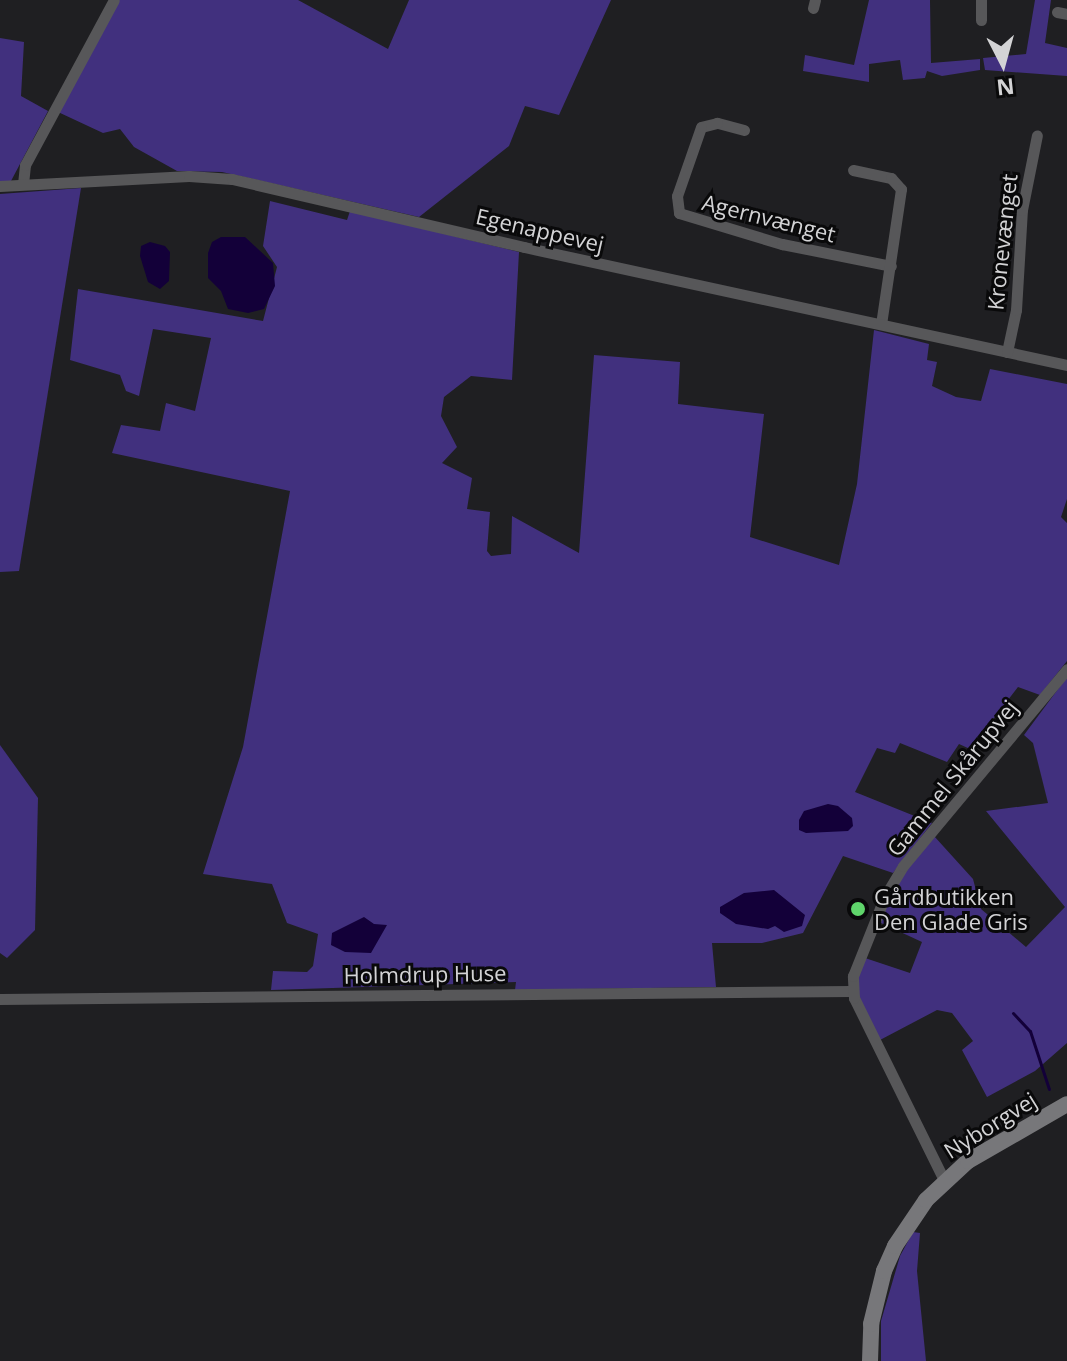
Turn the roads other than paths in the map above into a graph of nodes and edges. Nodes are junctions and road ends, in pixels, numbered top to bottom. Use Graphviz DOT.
graph roads {
  1 [pos="114,0"];
  2 [pos="981,0"];
  3 [pos="981,20"];
  4 [pos="744,130"];
  5 [pos="1037,135"];
  6 [pos="853,170"];
  7 [pos="23,184"];
  8 [pos="0,186"];
  9 [pos="891,266"];
  10 [pos="881,324"];
  11 [pos="1007,352"];
  12 [pos="1067,365"];
  13 [pos="1067,669"];
  14 [pos="851,991"];
  15 [pos="0,999"];
  16 [pos="1067,1104"];
  17 [pos="944,1180"];
  18 [pos="870,1361"];
  1 -- 7 [label="street"];
  2 -- 3 [label="street"];
  4 -- 9 [label="street, Agernvænget"];
  5 -- 11 [label="street, Kronevænget"];
  6 -- 9 [label="street"];
  7 -- 8 [label="street, Egenappevej"];
  7 -- 10 [label="street, Egenappevej"];
  9 -- 10 [label="street"];
  10 -- 11 [label="street, Egenappevej"];
  11 -- 12 [label="street, Egenappevej"];
  13 -- 14 [label="street, Gammel Skårupvej"];
  14 -- 15 [label="street, Holmdrup Huse"];
  14 -- 17 [label="street"];
  16 -- 17 [label="street, Nyborgvej"];
  17 -- 18 [label="street, Nyborgvej"];
}
